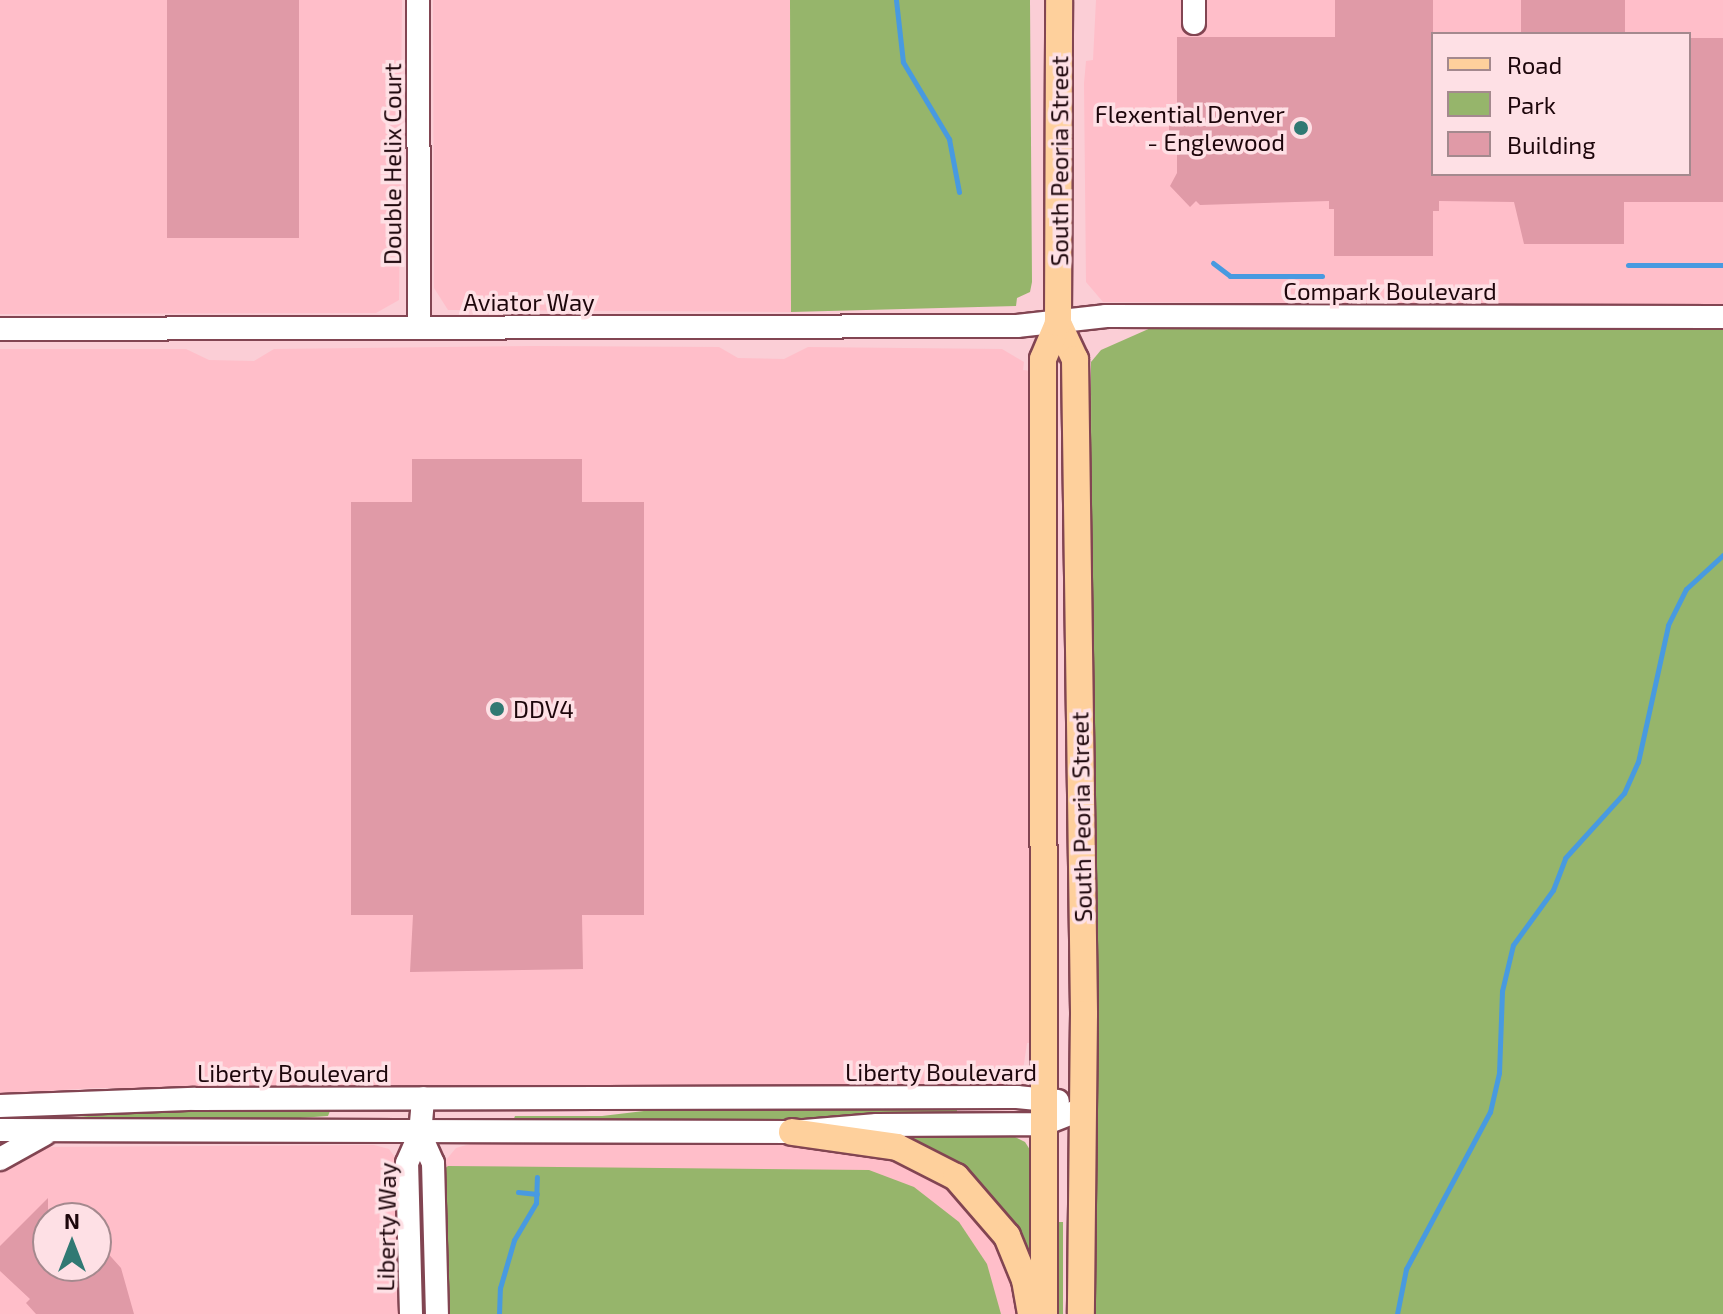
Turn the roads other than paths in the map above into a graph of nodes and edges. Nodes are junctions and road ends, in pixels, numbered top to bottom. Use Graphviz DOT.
graph roads {
  1 [pos="418,0"];
  2 [pos="1059,0"];
  3 [pos="1194,0"];
  4 [pos="1194,23"];
  5 [pos="1723,317"];
  6 [pos="1058,323"];
  7 [pos="419,328"];
  8 [pos="0,329"];
  9 [pos="1045,1097"];
  10 [pos="423,1098"];
  11 [pos="0,1106"];
  12 [pos="1082,1109"];
  13 [pos="1044,1124"];
  14 [pos="0,1130"];
  15 [pos="49,1132"];
  16 [pos="792,1132"];
  17 [pos="420,1134"];
  18 [pos="0,1159"];
  19 [pos="411,1314"];
  20 [pos="437,1314"];
  21 [pos="1031,1314"];
  22 [pos="1044,1314"];
  23 [pos="1081,1314"];
  1 -- 7 [label="street, Double Helix Court"];
  2 -- 6 [label="main road, South Peoria Street"];
  3 -- 4 [label="street"];
  5 -- 6 [label="street, Compark Boulevard"];
  6 -- 7 [label="street, Aviator Way"];
  6 -- 9 [label="main road, South Peoria Street"];
  6 -- 12 [label="main road, South Peoria Street"];
  7 -- 8 [label="street, Aviator Way"];
  9 -- 10 [label="street, Liberty Boulevard"];
  9 -- 12 [label="street, Liberty Boulevard"];
  9 -- 13 [label="main road, South Peoria Street"];
  10 -- 11 [label="street, Liberty Boulevard"];
  10 -- 17 [label="street"];
  12 -- 13 [label="street"];
  12 -- 23 [label="main road, South Peoria Street"];
  13 -- 16 [label="street"];
  13 -- 22 [label="main road, South Peoria Street"];
  14 -- 15 [label="street"];
  15 -- 17 [label="street"];
  15 -- 18 [label="street"];
  16 -- 17 [label="street"];
  16 -- 21 [label="main road"];
  17 -- 19 [label="street, Liberty Way"];
  17 -- 20 [label="street, Liberty Way"];
}
